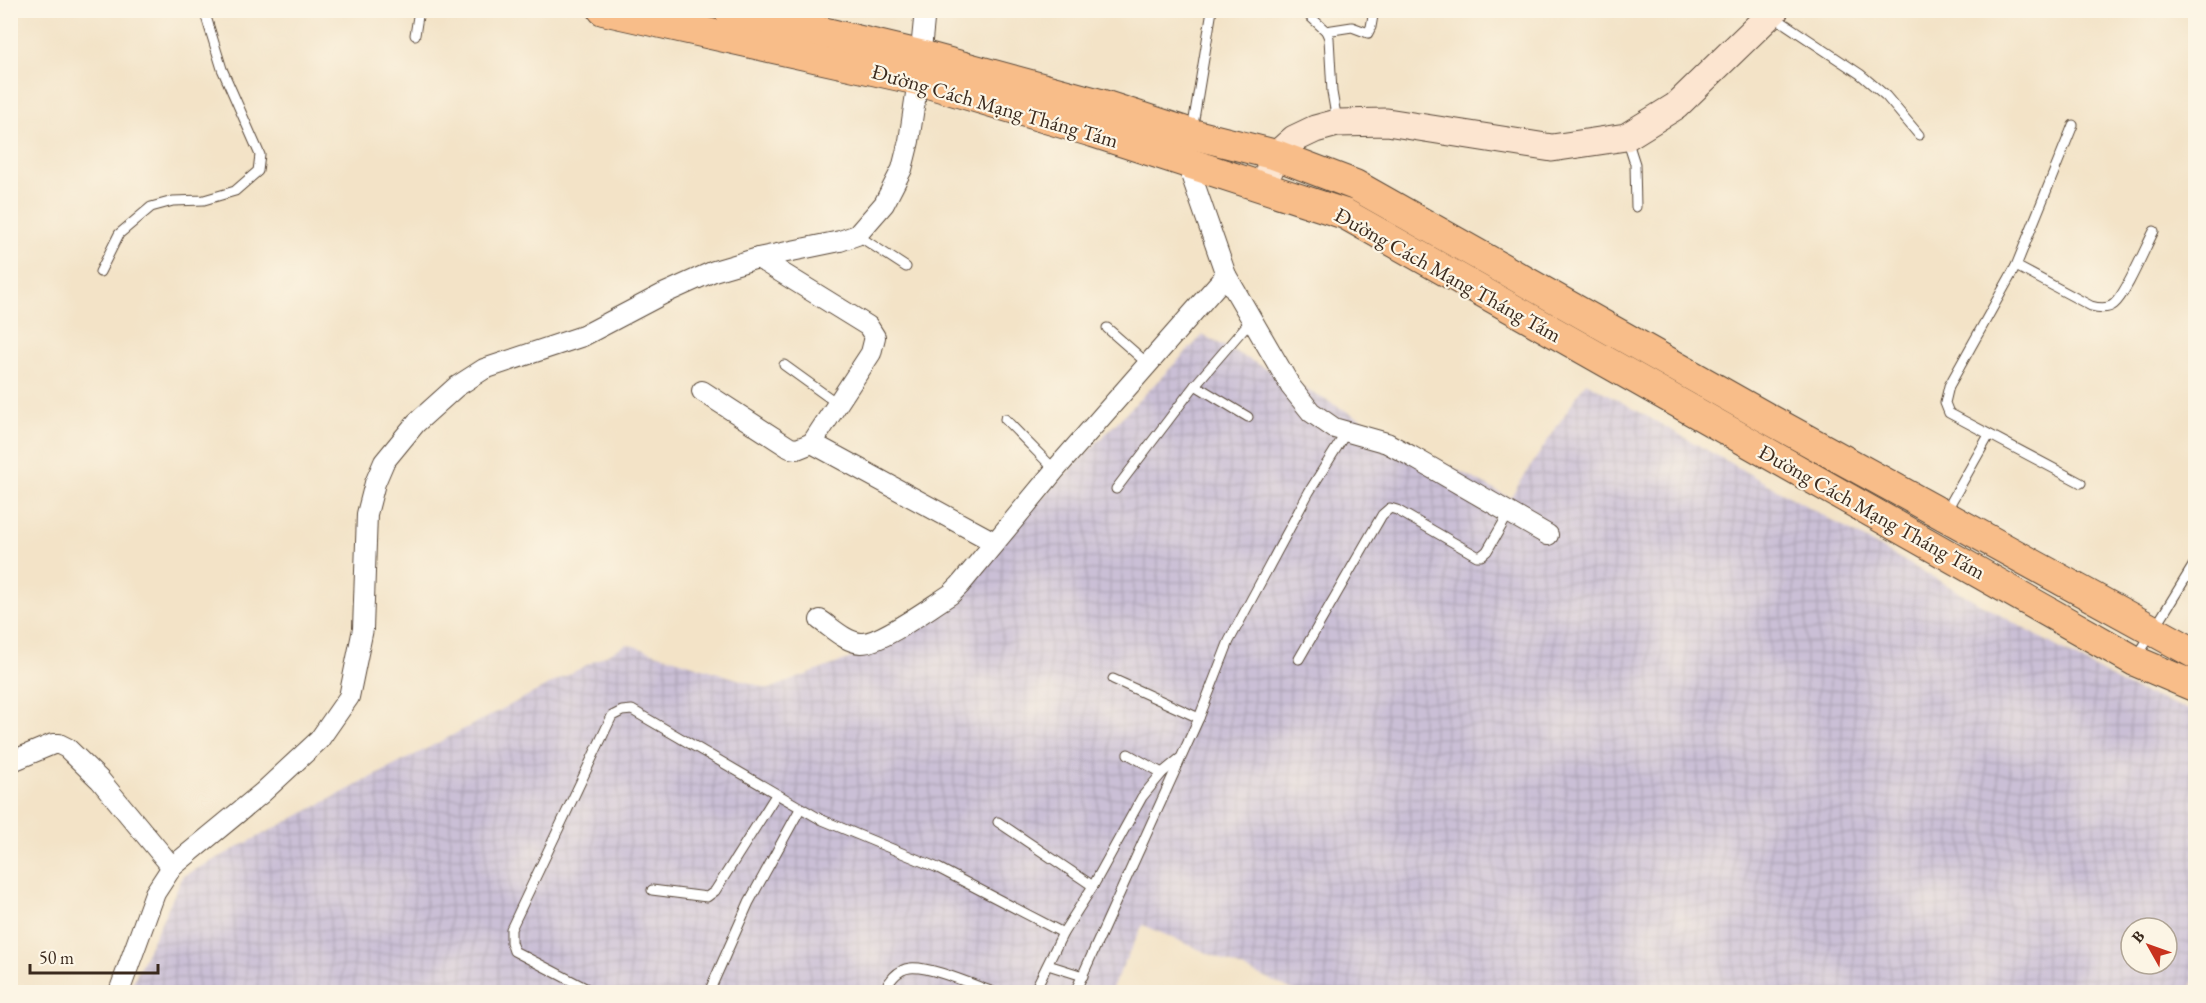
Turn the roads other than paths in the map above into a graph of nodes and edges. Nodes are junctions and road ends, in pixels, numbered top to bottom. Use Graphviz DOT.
graph roads {
  1 [pos="204,10"];
  2 [pos="418,10"];
  3 [pos="603,10"];
  4 [pos="729,10"];
  5 [pos="925,10"];
  6 [pos="1212,10"];
  7 [pos="1303,10"];
  8 [pos="1374,10"];
  9 [pos="1766,14"];
  10 [pos="1326,31"];
  11 [pos="415,35"];
  12 [pos="919,68"];
  13 [pos="1337,123"];
  14 [pos="2073,125"];
  15 [pos="1192,134"];
  16 [pos="1919,135"];
  17 [pos="1626,137"];
  18 [pos="1276,155"];
  19 [pos="1187,163"];
  20 [pos="1262,187"];
  21 [pos="1636,207"];
  22 [pos="2154,231"];
  23 [pos="857,235"];
  24 [pos="758,258"];
  25 [pos="2016,266"];
  26 [pos="906,267"];
  27 [pos="100,272"];
  28 [pos="1226,275"];
  29 [pos="1252,320"];
  30 [pos="1107,327"];
  31 [pos="1148,364"];
  32 [pos="784,365"];
  33 [pos="1195,386"];
  34 [pos="702,392"];
  35 [pos="838,404"];
  36 [pos="1248,417"];
  37 [pos="1005,419"];
  38 [pos="1347,431"];
  39 [pos="1989,435"];
  40 [pos="812,443"];
  41 [pos="1055,470"];
  42 [pos="2081,483"];
  43 [pos="1116,489"];
  44 [pos="1509,513"];
  45 [pos="1944,515"];
  46 [pos="1548,535"];
  47 [pos="994,542"];
  48 [pos="2196,561"];
  49 [pos="820,620"];
  50 [pos="2153,631"];
  51 [pos="2196,654"];
  52 [pos="1299,659"];
  53 [pos="2135,661"];
  54 [pos="1113,679"];
  55 [pos="2196,687"];
  56 [pos="1199,718"];
  57 [pos="1128,754"];
  58 [pos="1182,756"];
  59 [pos="10,762"];
  60 [pos="1162,773"];
  61 [pos="777,795"];
  62 [pos="800,809"];
  63 [pos="998,822"];
  64 [pos="172,867"];
  65 [pos="1093,886"];
  66 [pos="652,890"];
  67 [pos="1063,933"];
  68 [pos="1048,965"];
  69 [pos="1083,976"];
  70 [pos="119,993"];
  71 [pos="593,993"];
  72 [pos="709,993"];
  73 [pos="883,993"];
  74 [pos="993,993"];
  75 [pos="1034,993"];
  76 [pos="1075,993"];
  1 -- 27 [label="lane"];
  2 -- 11 [label="lane"];
  3 -- 12 [label="main road, Đường Cách Mạng Tháng Tám"];
  4 -- 12 [label="main road, Đường Cách Mạng Tháng Tám"];
  5 -- 12 [label="street"];
  6 -- 15 [label="lane"];
  7 -- 10 [label="lane"];
  8 -- 10 [label="lane"];
  9 -- 16 [label="lane"];
  9 -- 17 [label="main road"];
  10 -- 13 [label="lane"];
  12 -- 15 [label="main road, Đường Cách Mạng Tháng Tám"];
  12 -- 19 [label="main road, Đường Cách Mạng Tháng Tám"];
  12 -- 23 [label="street"];
  13 -- 17 [label="main road"];
  13 -- 18 [label="main road"];
  14 -- 25 [label="lane"];
  15 -- 18 [label="main road, Đường Cách Mạng Tháng Tám"];
  17 -- 21 [label="lane"];
  18 -- 20 [label="main road"];
  18 -- 45 [label="main road, Đường Cách Mạng Tháng Tám"];
  19 -- 20 [label="main road, Đường Cách Mạng Tháng Tám"];
  19 -- 28 [label="street"];
  20 -- 53 [label="main road, Đường Cách Mạng Tháng Tám"];
  22 -- 25 [label="lane"];
  23 -- 24 [label="street"];
  23 -- 26 [label="lane"];
  24 -- 35 [label="street"];
  24 -- 64 [label="street"];
  25 -- 39 [label="lane"];
  28 -- 29 [label="street"];
  28 -- 31 [label="street"];
  29 -- 33 [label="lane"];
  29 -- 38 [label="street"];
  30 -- 31 [label="lane"];
  31 -- 41 [label="street"];
  32 -- 35 [label="lane"];
  33 -- 36 [label="lane"];
  33 -- 43 [label="lane"];
  34 -- 40 [label="street"];
  35 -- 40 [label="street"];
  37 -- 41 [label="lane"];
  38 -- 44 [label="street"];
  38 -- 56 [label="lane"];
  39 -- 42 [label="lane"];
  39 -- 45 [label="lane"];
  40 -- 47 [label="street"];
  41 -- 47 [label="street"];
  44 -- 46 [label="street"];
  44 -- 52 [label="lane"];
  45 -- 50 [label="main road, Đường Cách Mạng Tháng Tám"];
  47 -- 49 [label="street"];
  48 -- 50 [label="lane"];
  50 -- 51 [label="main road, Đường Cách Mạng Tháng Tám"];
  50 -- 53 [label="lane"];
  53 -- 55 [label="main road, Đường Cách Mạng Tháng Tám"];
  54 -- 56 [label="lane"];
  56 -- 58 [label="lane"];
  57 -- 60 [label="lane"];
  58 -- 60 [label="lane"];
  58 -- 69 [label="lane"];
  59 -- 64 [label="street"];
  60 -- 65 [label="lane"];
  61 -- 62 [label="lane"];
  61 -- 66 [label="lane"];
  61 -- 71 [label="lane"];
  62 -- 67 [label="lane"];
  62 -- 72 [label="lane"];
  63 -- 65 [label="lane"];
  64 -- 70 [label="street"];
  65 -- 67 [label="lane"];
  67 -- 68 [label="lane"];
  68 -- 69 [label="lane"];
  68 -- 75 [label="lane"];
  69 -- 76 [label="lane"];
  73 -- 74 [label="lane"];
}
